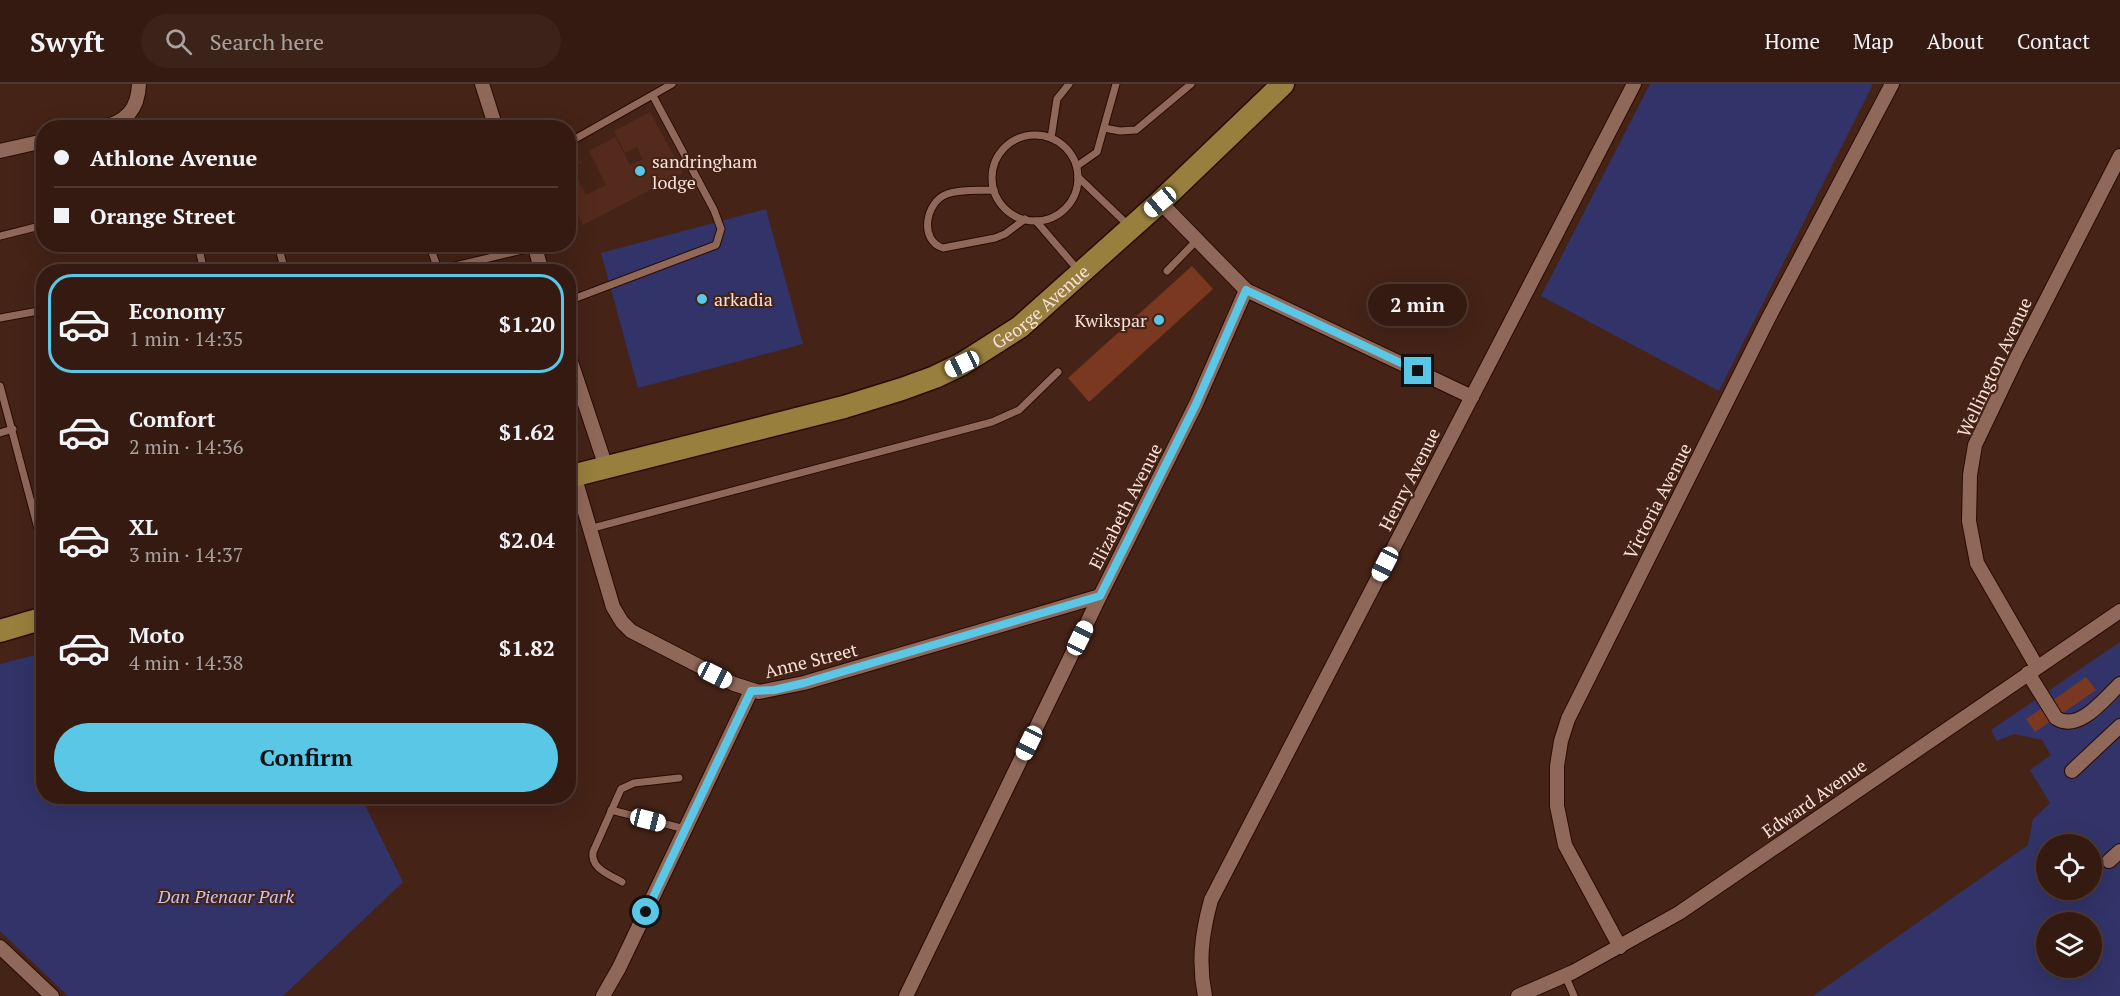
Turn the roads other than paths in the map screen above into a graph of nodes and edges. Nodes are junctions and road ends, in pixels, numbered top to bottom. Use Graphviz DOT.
graph roads {
  1 [pos="139,84"];
  2 [pos="482,84"];
  3 [pos="672,84"];
  4 [pos="1069,84"];
  5 [pos="1116,84"];
  6 [pos="1191,84"];
  7 [pos="1283,84"];
  8 [pos="1634,84"];
  9 [pos="1892,84"];
  10 [pos="653,96"];
  11 [pos="122,120"];
  12 [pos="493,120"];
  13 [pos="1104,128"];
  14 [pos="1051,138"];
  15 [pos="576,139"];
  16 [pos="36,143"];
  17 [pos="0,151"];
  18 [pos="2120,156"];
  19 [pos="1077,166"];
  20 [pos="1078,177"];
  21 [pos="994,190"];
  22 [pos="1160,202"];
  23 [pos="1025,219"];
  24 [pos="1036,221"];
  25 [pos="36,227"];
  26 [pos="1130,227"];
  27 [pos="0,236"];
  28 [pos="1196,241"];
  29 [pos="511,252"];
  30 [pos="465,264"];
  31 [pos="1167,271"];
  32 [pos="1080,273"];
  33 [pos="1246,290"];
  34 [pos="576,298"];
  35 [pos="36,311"];
  36 [pos="0,318"];
  37 [pos="1058,372"];
  38 [pos="576,377"];
  39 [pos="0,386"];
  40 [pos="1472,397"];
  41 [pos="13,429"];
  42 [pos="0,432"];
  43 [pos="606,467"];
  44 [pos="576,475"];
  45 [pos="576,491"];
  46 [pos="36,520"];
  47 [pos="589,529"];
  48 [pos="1100,596"];
  49 [pos="2120,611"];
  50 [pos="36,620"];
  51 [pos="0,631"];
  52 [pos="2032,670"];
  53 [pos="2120,684"];
  54 [pos="751,691"];
  55 [pos="2120,726"];
  56 [pos="2072,771"];
  57 [pos="679,778"];
  58 [pos="611,810"];
  59 [pos="685,829"];
  60 [pos="2120,851"];
  61 [pos="2109,861"];
  62 [pos="622,882"];
  63 [pos="0,947"];
  64 [pos="1620,947"];
  65 [pos="1565,975"];
  66 [pos="52,996"];
  67 [pos="603,996"];
  68 [pos="906,996"];
  69 [pos="1205,996"];
  70 [pos="1518,996"];
  71 [pos="1574,996"];
  1 -- 11 [label="street"];
  2 -- 12 [label="street"];
  3 -- 10 [label="lane"];
  4 -- 14 [label="lane"];
  5 -- 13 [label="lane"];
  6 -- 13 [label="lane"];
  7 -- 22 [label="main road, George Avenue"];
  8 -- 40 [label="street, Henry Avenue"];
  9 -- 64 [label="street, Victoria Avenue"];
  10 -- 15 [label="lane"];
  10 -- 34 [label="lane"];
  13 -- 19 [label="lane"];
  14 -- 19 [label="lane"];
  14 -- 21 [label="lane"];
  16 -- 17 [label="street"];
  18 -- 52 [label="street, Wellington Avenue"];
  19 -- 20 [label="lane"];
  20 -- 24 [label="lane"];
  20 -- 26 [label="lane"];
  21 -- 23 [label="lane"];
  21 -- 23 [label="lane"];
  22 -- 26 [label="main road, George Avenue"];
  22 -- 28 [label="street"];
  23 -- 24 [label="lane"];
  24 -- 32 [label="lane"];
  25 -- 27 [label="lane"];
  26 -- 32 [label="main road, George Avenue"];
  28 -- 31 [label="lane"];
  28 -- 33 [label="street"];
  29 -- 30 [label="lane"];
  32 -- 43 [label="main road, George Avenue"];
  33 -- 40 [label="street"];
  33 -- 48 [label="street, Elizabeth Avenue"];
  35 -- 36 [label="lane"];
  37 -- 47 [label="lane"];
  38 -- 43 [label="street"];
  39 -- 41 [label="lane"];
  40 -- 69 [label="street, Henry Avenue"];
  41 -- 42 [label="lane"];
  41 -- 46 [label="lane"];
  43 -- 44 [label="main road, George Avenue"];
  45 -- 47 [label="street, Anne Street"];
  47 -- 54 [label="street, Anne Street"];
  48 -- 54 [label="street, Anne Street"];
  48 -- 68 [label="street, Elizabeth Avenue"];
  49 -- 52 [label="street, Edward Avenue"];
  50 -- 51 [label="main road"];
  52 -- 53 [label="street, Wellington Avenue"];
  52 -- 64 [label="street, Edward Avenue"];
  54 -- 59 [label="street"];
  55 -- 56 [label="street"];
  57 -- 58 [label="lane"];
  58 -- 59 [label="lane"];
  58 -- 62 [label="lane"];
  59 -- 67 [label="street"];
  60 -- 61 [label="street"];
  63 -- 66 [label="street"];
  64 -- 65 [label="street, Edward Avenue"];
  65 -- 70 [label="street, Edward Avenue"];
  65 -- 71 [label="lane"];
}
